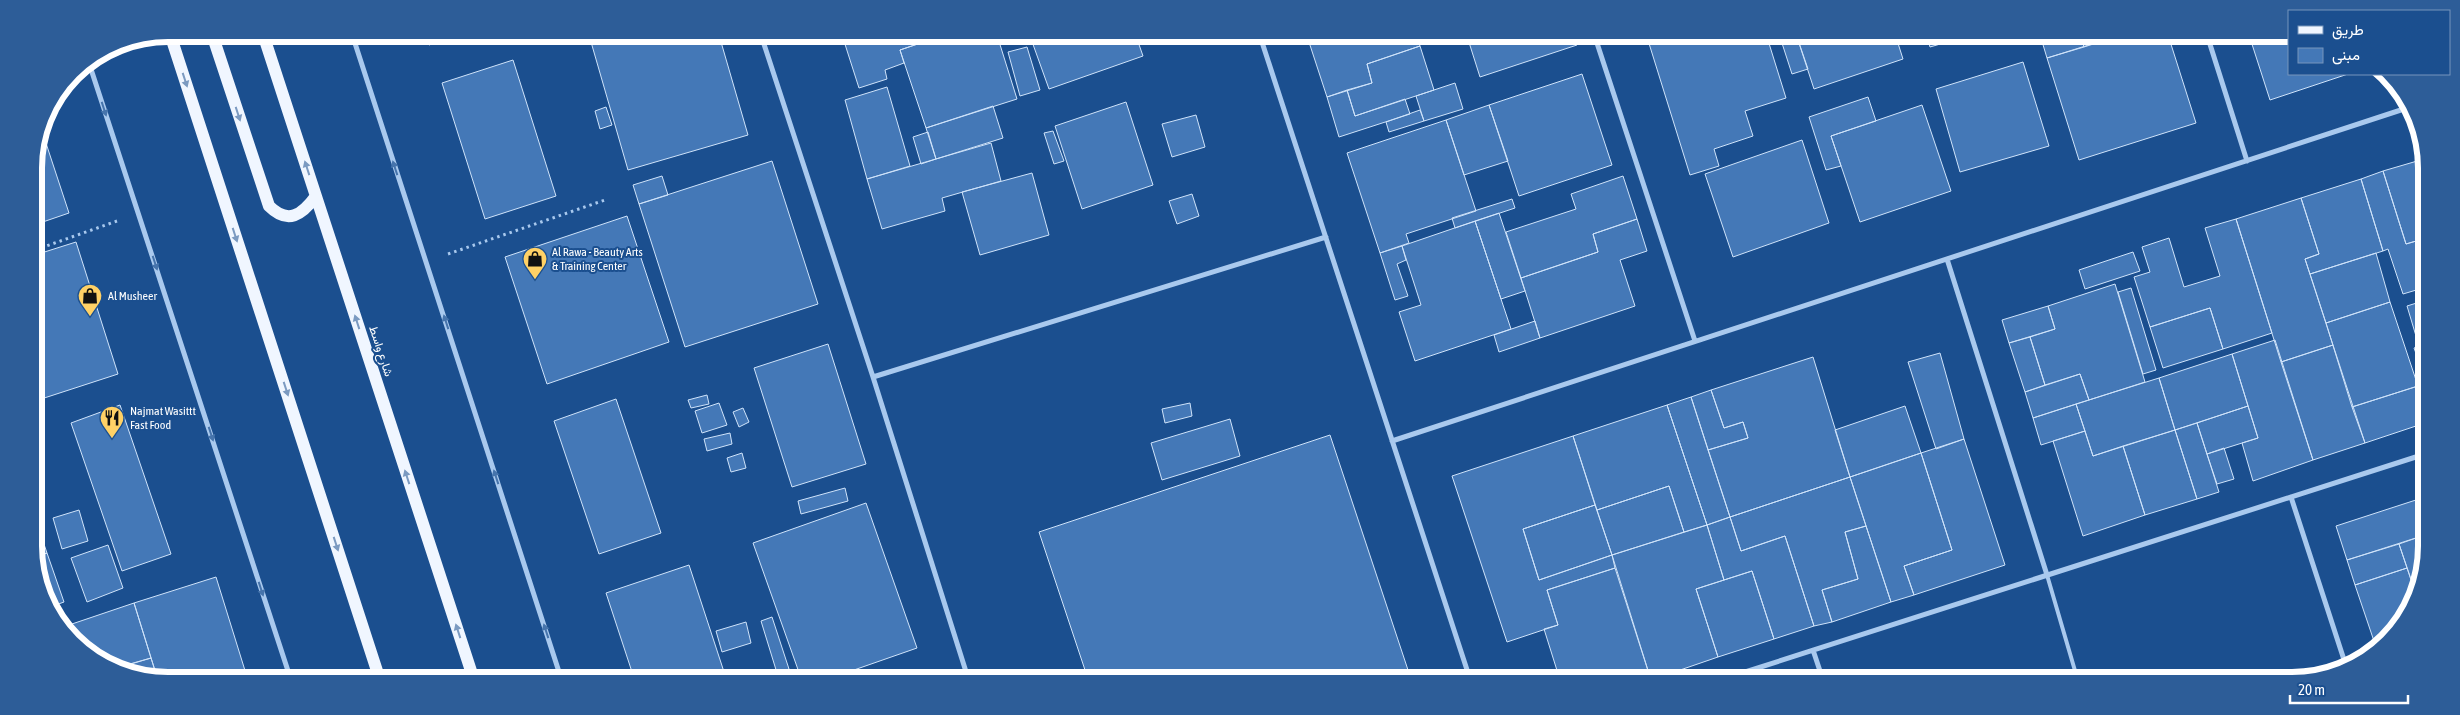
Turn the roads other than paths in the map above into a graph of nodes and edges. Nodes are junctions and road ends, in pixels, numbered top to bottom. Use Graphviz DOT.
graph roads {
  1 [pos="1262,42"];
  2 [pos="1597,42"];
  3 [pos="2209,42"];
  4 [pos="173,43"];
  5 [pos="215,43"];
  6 [pos="266,43"];
  7 [pos="355,43"];
  8 [pos="764,43"];
  9 [pos="91,69"];
  10 [pos="2403,109"];
  11 [pos="2246,161"];
  12 [pos="316,196"];
  13 [pos="1326,238"];
  14 [pos="1947,259"];
  15 [pos="1695,341"];
  16 [pos="874,377"];
  17 [pos="1392,441"];
  18 [pos="2418,456"];
  19 [pos="2291,497"];
  20 [pos="2047,575"];
  21 [pos="1813,650"];
  22 [pos="2344,661"];
  23 [pos="288,672"];
  24 [pos="377,672"];
  25 [pos="471,672"];
  26 [pos="559,672"];
  27 [pos="966,672"];
  28 [pos="1468,672"];
  29 [pos="1745,672"];
  30 [pos="1820,672"];
  31 [pos="2076,672"];
  1 -- 13 [label="street"];
  2 -- 15 [label="street"];
  3 -- 11 [label="street"];
  4 -- 24 [label="main road, one-way"];
  5 -- 12 [label="main road, one-way"];
  12 -- 6 [label="main road, شارع واسط, one-way"];
  26 -- 7 [label="street, one-way"];
  8 -- 16 [label="street"];
  9 -- 23 [label="street, one-way"];
  10 -- 11 [label="street"];
  11 -- 14 [label="street"];
  25 -- 12 [label="main road, شارع واسط, one-way"];
  13 -- 16 [label="street"];
  13 -- 17 [label="street"];
  14 -- 15 [label="street"];
  14 -- 20 [label="street"];
  15 -- 17 [label="street"];
  16 -- 27 [label="street"];
  17 -- 28 [label="street"];
  18 -- 19 [label="street"];
  19 -- 20 [label="street"];
  19 -- 22 [label="street"];
  20 -- 21 [label="street"];
  20 -- 31 [label="lane"];
  21 -- 29 [label="street"];
  21 -- 30 [label="street"];
}
